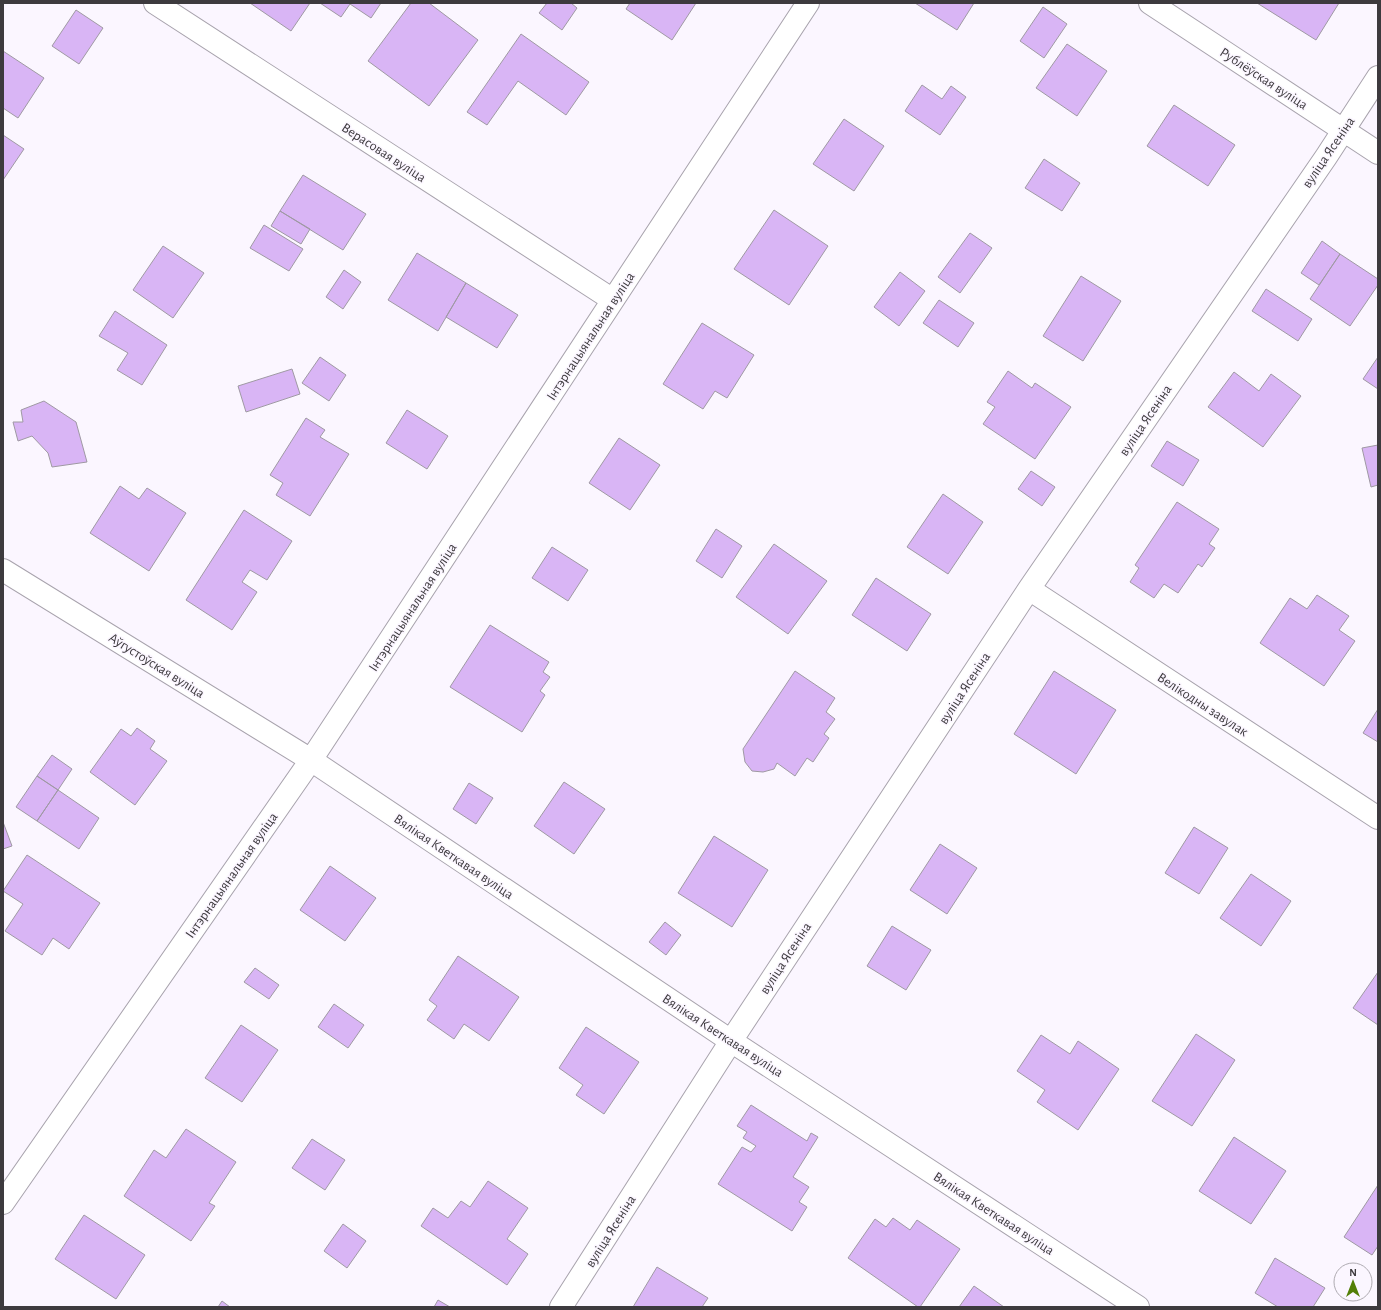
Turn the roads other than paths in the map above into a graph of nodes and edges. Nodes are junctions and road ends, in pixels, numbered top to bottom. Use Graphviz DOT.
graph roads {
  1 [pos="155,3"];
  2 [pos="808,3"];
  3 [pos="1150,3"];
  4 [pos="1378,77"];
  5 [pos="1343,130"];
  6 [pos="1378,153"];
  7 [pos="613,300"];
  8 [pos="3,570"];
  9 [pos="1029,589"];
  10 [pos="311,760"];
  11 [pos="1378,818"];
  12 [pos="731,1041"];
  13 [pos="3,1203"];
  14 [pos="561,1307"];
  15 [pos="1138,1307"];
  1 -- 7 [label="street, Верасовая вуліца"];
  2 -- 7 [label="street, Інтэрнацыянальная вуліца"];
  3 -- 5 [label="street, Рублёўская вуліца"];
  4 -- 5 [label="street, вуліца Ясеніна"];
  5 -- 6 [label="street, Рублёўская вуліца"];
  5 -- 9 [label="street, вуліца Ясеніна"];
  7 -- 10 [label="street, Інтэрнацыянальная вуліца"];
  8 -- 10 [label="street, Аўгустоўская вуліца"];
  9 -- 11 [label="street, Велікодны завулак"];
  9 -- 12 [label="street, вуліца Ясеніна"];
  10 -- 12 [label="street, Вялікая Кветкавая вуліца"];
  10 -- 13 [label="street, Інтэрнацыянальная вуліца"];
  12 -- 14 [label="street, вуліца Ясеніна"];
  12 -- 15 [label="street, Вялікая Кветкавая вуліца"];
}
